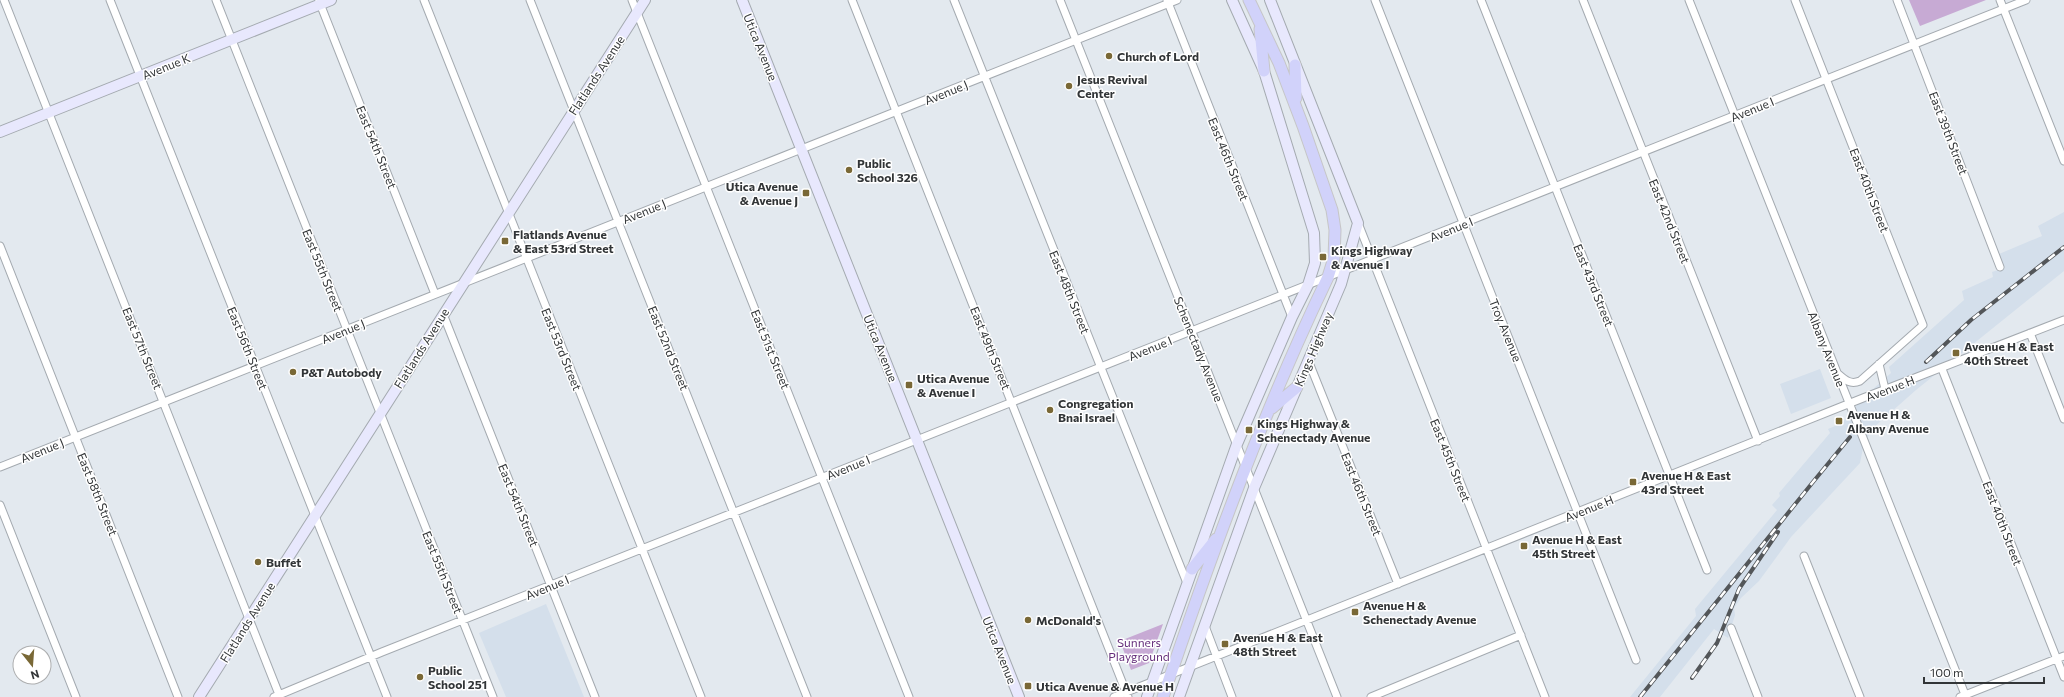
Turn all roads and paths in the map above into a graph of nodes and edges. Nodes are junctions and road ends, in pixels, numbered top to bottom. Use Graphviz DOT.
graph roads {
  1 [pos="4,0"];
  2 [pos="110,0"];
  3 [pos="216,0"];
  4 [pos="331,0"];
  5 [pos="424,0"];
  6 [pos="530,0"];
  7 [pos="632,0"];
  8 [pos="645,0"];
  9 [pos="742,0"];
  10 [pos="852,0"];
  11 [pos="954,0"];
  12 [pos="1060,0"];
  13 [pos="1177,0"];
  14 [pos="1232,0"];
  15 [pos="1249,0"];
  16 [pos="1270,0"];
  17 [pos="1375,0"];
  18 [pos="1481,0"];
  19 [pos="1583,0"];
  20 [pos="1689,0"];
  21 [pos="1795,0"];
  22 [pos="1897,0"];
  23 [pos="2000,0"];
  24 [pos="2026,0"];
  25 [pos="319,2"];
  26 [pos="1167,2"];
  27 [pos="2003,9"];
  28 [pos="637,12"];
  29 [pos="1259,21"];
  30 [pos="232,40"];
  31 [pos="1076,40"];
  32 [pos="1915,44"];
  33 [pos="1295,65"];
  34 [pos="1264,71"];
  35 [pos="140,76"];
  36 [pos="985,76"];
  37 [pos="1827,79"];
  38 [pos="1296,107"];
  39 [pos="574,110"];
  40 [pos="896,111"];
  41 [pos="49,112"];
  42 [pos="1735,116"];
  43 [pos="0,132"];
  44 [pos="801,149"];
  45 [pos="1643,152"];
  46 [pos="2064,161"];
  47 [pos="706,186"];
  48 [pos="1555,187"];
  49 [pos="509,213"];
  50 [pos="618,222"];
  51 [pos="1358,223"];
  52 [pos="1464,224"];
  53 [pos="0,246"];
  54 [pos="526,258"];
  55 [pos="1373,260"];
  56 [pos="2000,267"];
  57 [pos="1346,270"];
  58 [pos="1328,277"];
  59 [pos="464,282"];
  60 [pos="1308,285"];
  61 [pos="435,294"];
  62 [pos="1283,295"];
  63 [pos="443,314"];
  64 [pos="1292,317"];
  65 [pos="2064,320"];
  66 [pos="347,329"];
  67 [pos="1192,331"];
  68 [pos="2030,333"];
  69 [pos="1308,360"];
  70 [pos="1879,364"];
  71 [pos="255,366"];
  72 [pos="1100,367"];
  73 [pos="1942,369"];
  74 [pos="1837,373"];
  75 [pos="1297,387"];
  76 [pos="1885,389"];
  77 [pos="164,402"];
  78 [pos="1012,402"];
  79 [pos="1849,404"];
  80 [pos="1270,409"];
  81 [pos="380,413"];
  82 [pos="2064,419"];
  83 [pos="76,437"];
  84 [pos="917,440"];
  85 [pos="1758,441"];
  86 [pos="1236,444"];
  87 [pos="0,467"];
  88 [pos="1247,469"];
  89 [pos="1670,476"];
  90 [pos="822,478"];
  91 [pos="1254,488"];
  92 [pos="0,505"];
  93 [pos="734,513"];
  94 [pos="1578,513"];
  95 [pos="315,515"];
  96 [pos="1223,530"];
  97 [pos="642,549"];
  98 [pos="1486,549"];
  99 [pos="1804,556"];
  100 [pos="1192,569"];
  101 [pos="1707,570"];
  102 [pos="1187,583"];
  103 [pos="1398,584"];
  104 [pos="551,585"];
  105 [pos="250,619"];
  106 [pos="462,620"];
  107 [pos="1307,620"];
  108 [pos="1205,626"];
  109 [pos="1731,628"];
  110 [pos="1521,635"];
  111 [pos="1216,656"];
  112 [pos="2064,656"];
  113 [pos="371,657"];
  114 [pos="2057,659"];
  115 [pos="1636,660"];
  116 [pos="1190,666"];
  117 [pos="1171,674"];
  118 [pos="2064,678"];
  119 [pos="1152,682"];
  120 [pos="1127,695"];
  121 [pos="278,696"];
  122 [pos="1964,696"];
  123 [pos="76,697"];
  124 [pos="178,697"];
  125 [pos="199,697"];
  126 [pos="387,697"];
  127 [pos="493,697"];
  128 [pos="595,697"];
  129 [pos="701,697"];
  130 [pos="807,697"];
  131 [pos="909,697"];
  132 [pos="1019,697"];
  133 [pos="1114,697"];
  134 [pos="1147,697"];
  135 [pos="1163,697"];
  136 [pos="1179,697"];
  137 [pos="1232,697"];
  138 [pos="1338,697"];
  139 [pos="1371,697"];
  140 [pos="1545,697"];
  141 [pos="1758,697"];
  142 [pos="1860,697"];
  1 -- 41 [label="street, East 57th Street"];
  2 -- 35 [label="street, East 56th Street"];
  3 -- 30 [label="street, East 55th Street"];
  4 -- 25 [label="street, Avenue K"];
  5 -- 49 [label="street, East 53rd Street"];
  6 -- 39 [label="street, East 52nd Street"];
  7 -- 28 [label="street, East 51st Street"];
  8 -- 28 [label="street, Flatlands Avenue"];
  9 -- 44 [label="street, Utica Avenue"];
  10 -- 40 [label="street, East 49th Street"];
  11 -- 36 [label="street, East 48th Street"];
  12 -- 31 [label="street, Schenectady Avenue"];
  13 -- 26 [label="street, Avenue J"];
  14 -- 34 [label="street"];
  15 -- 29 [label="main road, Kings Highway"];
  16 -- 33 [label="street"];
  17 -- 52 [label="street, Troy Avenue"];
  18 -- 48 [label="street, East 43rd Street"];
  19 -- 45 [label="street, East 42nd Street"];
  20 -- 42 [label="street, Albany Avenue"];
  21 -- 37 [label="street, East 40th Street"];
  22 -- 32 [label="street, East 39th Street"];
  23 -- 27 [label="street"];
  24 -- 27 [label="street, Avenue I"];
  25 -- 30 [label="street, Avenue K"];
  25 -- 61 [label="street, East 54th Street"];
  26 -- 31 [label="street, Avenue J"];
  26 -- 62 [label="street, East 46th Street"];
  27 -- 32 [label="street, Avenue I"];
  27 -- 46 [label="street"];
  28 -- 39 [label="street, Flatlands Avenue"];
  28 -- 47 [label="street, East 51st Street"];
  29 -- 34 [label="main road"];
  29 -- 38 [label="main road, Kings Highway"];
  30 -- 35 [label="street, Avenue K"];
  30 -- 66 [label="street, East 55th Street"];
  31 -- 36 [label="street, Avenue J"];
  31 -- 67 [label="street, Schenectady Avenue"];
  32 -- 37 [label="street, Avenue I"];
  32 -- 56 [label="street, East 39th Street"];
  33 -- 38 [label="main road"];
  33 -- 51 [label="street"];
  34 -- 60 [label="street"];
  35 -- 41 [label="street, Avenue K"];
  35 -- 71 [label="street, East 56th Street"];
  36 -- 40 [label="street, Avenue J"];
  36 -- 72 [label="street, East 48th Street"];
  37 -- 42 [label="street, Avenue I"];
  37 -- 70 [label="street, East 40th Street"];
  38 -- 58 [label="main road, Kings Highway"];
  39 -- 49 [label="street, Flatlands Avenue"];
  39 -- 50 [label="street, East 52nd Street"];
  40 -- 44 [label="street, Avenue J"];
  40 -- 78 [label="street, East 49th Street"];
  41 -- 43 [label="street, Avenue K"];
  41 -- 77 [label="street, East 57th Street"];
  42 -- 45 [label="street, Avenue I"];
  42 -- 74 [label="street, Albany Avenue"];
  44 -- 47 [label="street, Avenue J"];
  44 -- 84 [label="street, Utica Avenue"];
  45 -- 48 [label="street, Avenue I"];
  45 -- 85 [label="street, East 42nd Street"];
  47 -- 50 [label="street, Avenue J"];
  47 -- 90 [label="street, East 51st Street"];
  48 -- 52 [label="street, Avenue I"];
  48 -- 89 [label="street, East 43rd Street"];
  49 -- 54 [label="street, East 53rd Street"];
  49 -- 59 [label="street, Flatlands Avenue"];
  50 -- 54 [label="street, Avenue J"];
  50 -- 93 [label="street, East 52nd Street"];
  51 -- 55 [label="street, East 45th Street"];
  51 -- 57 [label="street, Kings Highway"];
  52 -- 55 [label="street, Avenue I"];
  52 -- 94 [label="street, Troy Avenue"];
  53 -- 83 [label="street, East 58th Street"];
  54 -- 59 [label="street, Avenue J"];
  54 -- 97 [label="street, East 53rd Street"];
  55 -- 57 [label="street, Avenue I"];
  55 -- 98 [label="street, East 45th Street"];
  57 -- 58 [label="street, Avenue I"];
  57 -- 69 [label="street, Kings Highway"];
  58 -- 60 [label="street, Avenue I"];
  58 -- 80 [label="main road, Kings Highway"];
  59 -- 61 [label="street, Avenue J"];
  59 -- 63 [label="street, Flatlands Avenue"];
  60 -- 62 [label="street, Avenue I"];
  60 -- 64 [label="street"];
  61 -- 66 [label="street, Avenue J"];
  62 -- 64 [label="street, East 46th Street"];
  62 -- 67 [label="street, Avenue I"];
  63 -- 81 [label="street, Flatlands Avenue"];
  63 -- 104 [label="street, East 54th Street"];
  64 -- 86 [label="street"];
  65 -- 68 [label="street, Avenue H"];
  66 -- 71 [label="street, Avenue J"];
  66 -- 81 [label="street, East 55th Street"];
  67 -- 72 [label="street, Avenue I"];
  67 -- 86 [label="street, Schenectady Avenue"];
  68 -- 73 [label="street, Avenue H"];
  68 -- 82 [label="street"];
  69 -- 75 [label="street, Kings Highway"];
  69 -- 103 [label="street, East 46th Street"];
  70 -- 74 [label="street, East 40th Street"];
  70 -- 76 [label="street"];
  71 -- 77 [label="street, Avenue J"];
  71 -- 95 [label="street, East 56th Street"];
  72 -- 78 [label="street, Avenue I"];
  72 -- 102 [label="street, East 48th Street"];
  73 -- 76 [label="street, Avenue H"];
  73 -- 114 [label="street, East 40th Street"];
  74 -- 79 [label="street, Albany Avenue"];
  75 -- 80 [label="main road"];
  75 -- 91 [label="street, Kings Highway"];
  76 -- 79 [label="street, Avenue H"];
  77 -- 83 [label="street, Avenue J"];
  77 -- 105 [label="street, East 57th Street"];
  78 -- 84 [label="street, Avenue I"];
  78 -- 120 [label="street, East 49th Street"];
  79 -- 85 [label="street, Avenue H"];
  79 -- 122 [label="street, Albany Avenue"];
  80 -- 88 [label="main road, Kings Highway"];
  81 -- 95 [label="street, Flatlands Avenue"];
  81 -- 106 [label="street, East 55th Street"];
  83 -- 87 [label="street, Avenue J"];
  83 -- 124 [label="street, East 58th Street"];
  84 -- 90 [label="street, Avenue I"];
  84 -- 132 [label="street, Utica Avenue"];
  85 -- 89 [label="street, Avenue H"];
  86 -- 88 [label="street, Schenectady Avenue"];
  86 -- 100 [label="street"];
  88 -- 91 [label="street, Schenectady Avenue"];
  88 -- 96 [label="main road, Kings Highway"];
  89 -- 94 [label="street, Avenue H"];
  89 -- 101 [label="street, East 43rd Street"];
  90 -- 93 [label="street, Avenue I"];
  90 -- 131 [label="street, East 51st Street"];
  91 -- 107 [label="street, Schenectady Avenue"];
  91 -- 108 [label="street, Kings Highway"];
  92 -- 123 [label="street"];
  93 -- 97 [label="street, Avenue I"];
  93 -- 130 [label="street, East 52nd Street"];
  94 -- 98 [label="street, Avenue H"];
  94 -- 115 [label="street, Troy Avenue"];
  95 -- 105 [label="street, Flatlands Avenue"];
  95 -- 113 [label="street, East 56th Street"];
  96 -- 100 [label="main road"];
  96 -- 117 [label="main road, Kings Highway"];
  97 -- 104 [label="street, Avenue I"];
  97 -- 129 [label="street, East 53rd Street"];
  98 -- 103 [label="street, Avenue H"];
  98 -- 110 [label="street, East 45th Street"];
  99 -- 142 [label="street"];
  100 -- 102 [label="street"];
  102 -- 119 [label="street"];
  103 -- 107 [label="street, Avenue H"];
  104 -- 106 [label="street, Avenue I"];
  104 -- 128 [label="street, East 54th Street"];
  105 -- 121 [label="street, East 57th Street"];
  105 -- 125 [label="street, Flatlands Avenue"];
  106 -- 113 [label="street, Avenue I"];
  106 -- 127 [label="street, East 55th Street"];
  107 -- 111 [label="street, Avenue H"];
  107 -- 138 [label="street, Schenectady Avenue"];
  108 -- 111 [label="street"];
  108 -- 116 [label="street, Kings Highway"];
  109 -- 141 [label="street"];
  110 -- 139 [label="street"];
  110 -- 140 [label="street, East 45th Street"];
  111 -- 116 [label="street, Avenue H"];
  111 -- 137 [label="street"];
  112 -- 114 [label="street"];
  113 -- 121 [label="street, Avenue I"];
  113 -- 126 [label="street, East 56th Street"];
  114 -- 118 [label="street, East 40th Street"];
  114 -- 122 [label="street"];
  116 -- 117 [label="street, Avenue H"];
  116 -- 136 [label="street, Kings Highway"];
  117 -- 119 [label="street, Avenue H"];
  117 -- 135 [label="main road, Kings Highway"];
  119 -- 120 [label="street, Avenue H"];
  119 -- 134 [label="street"];
  120 -- 133 [label="street, Avenue H"];
}
